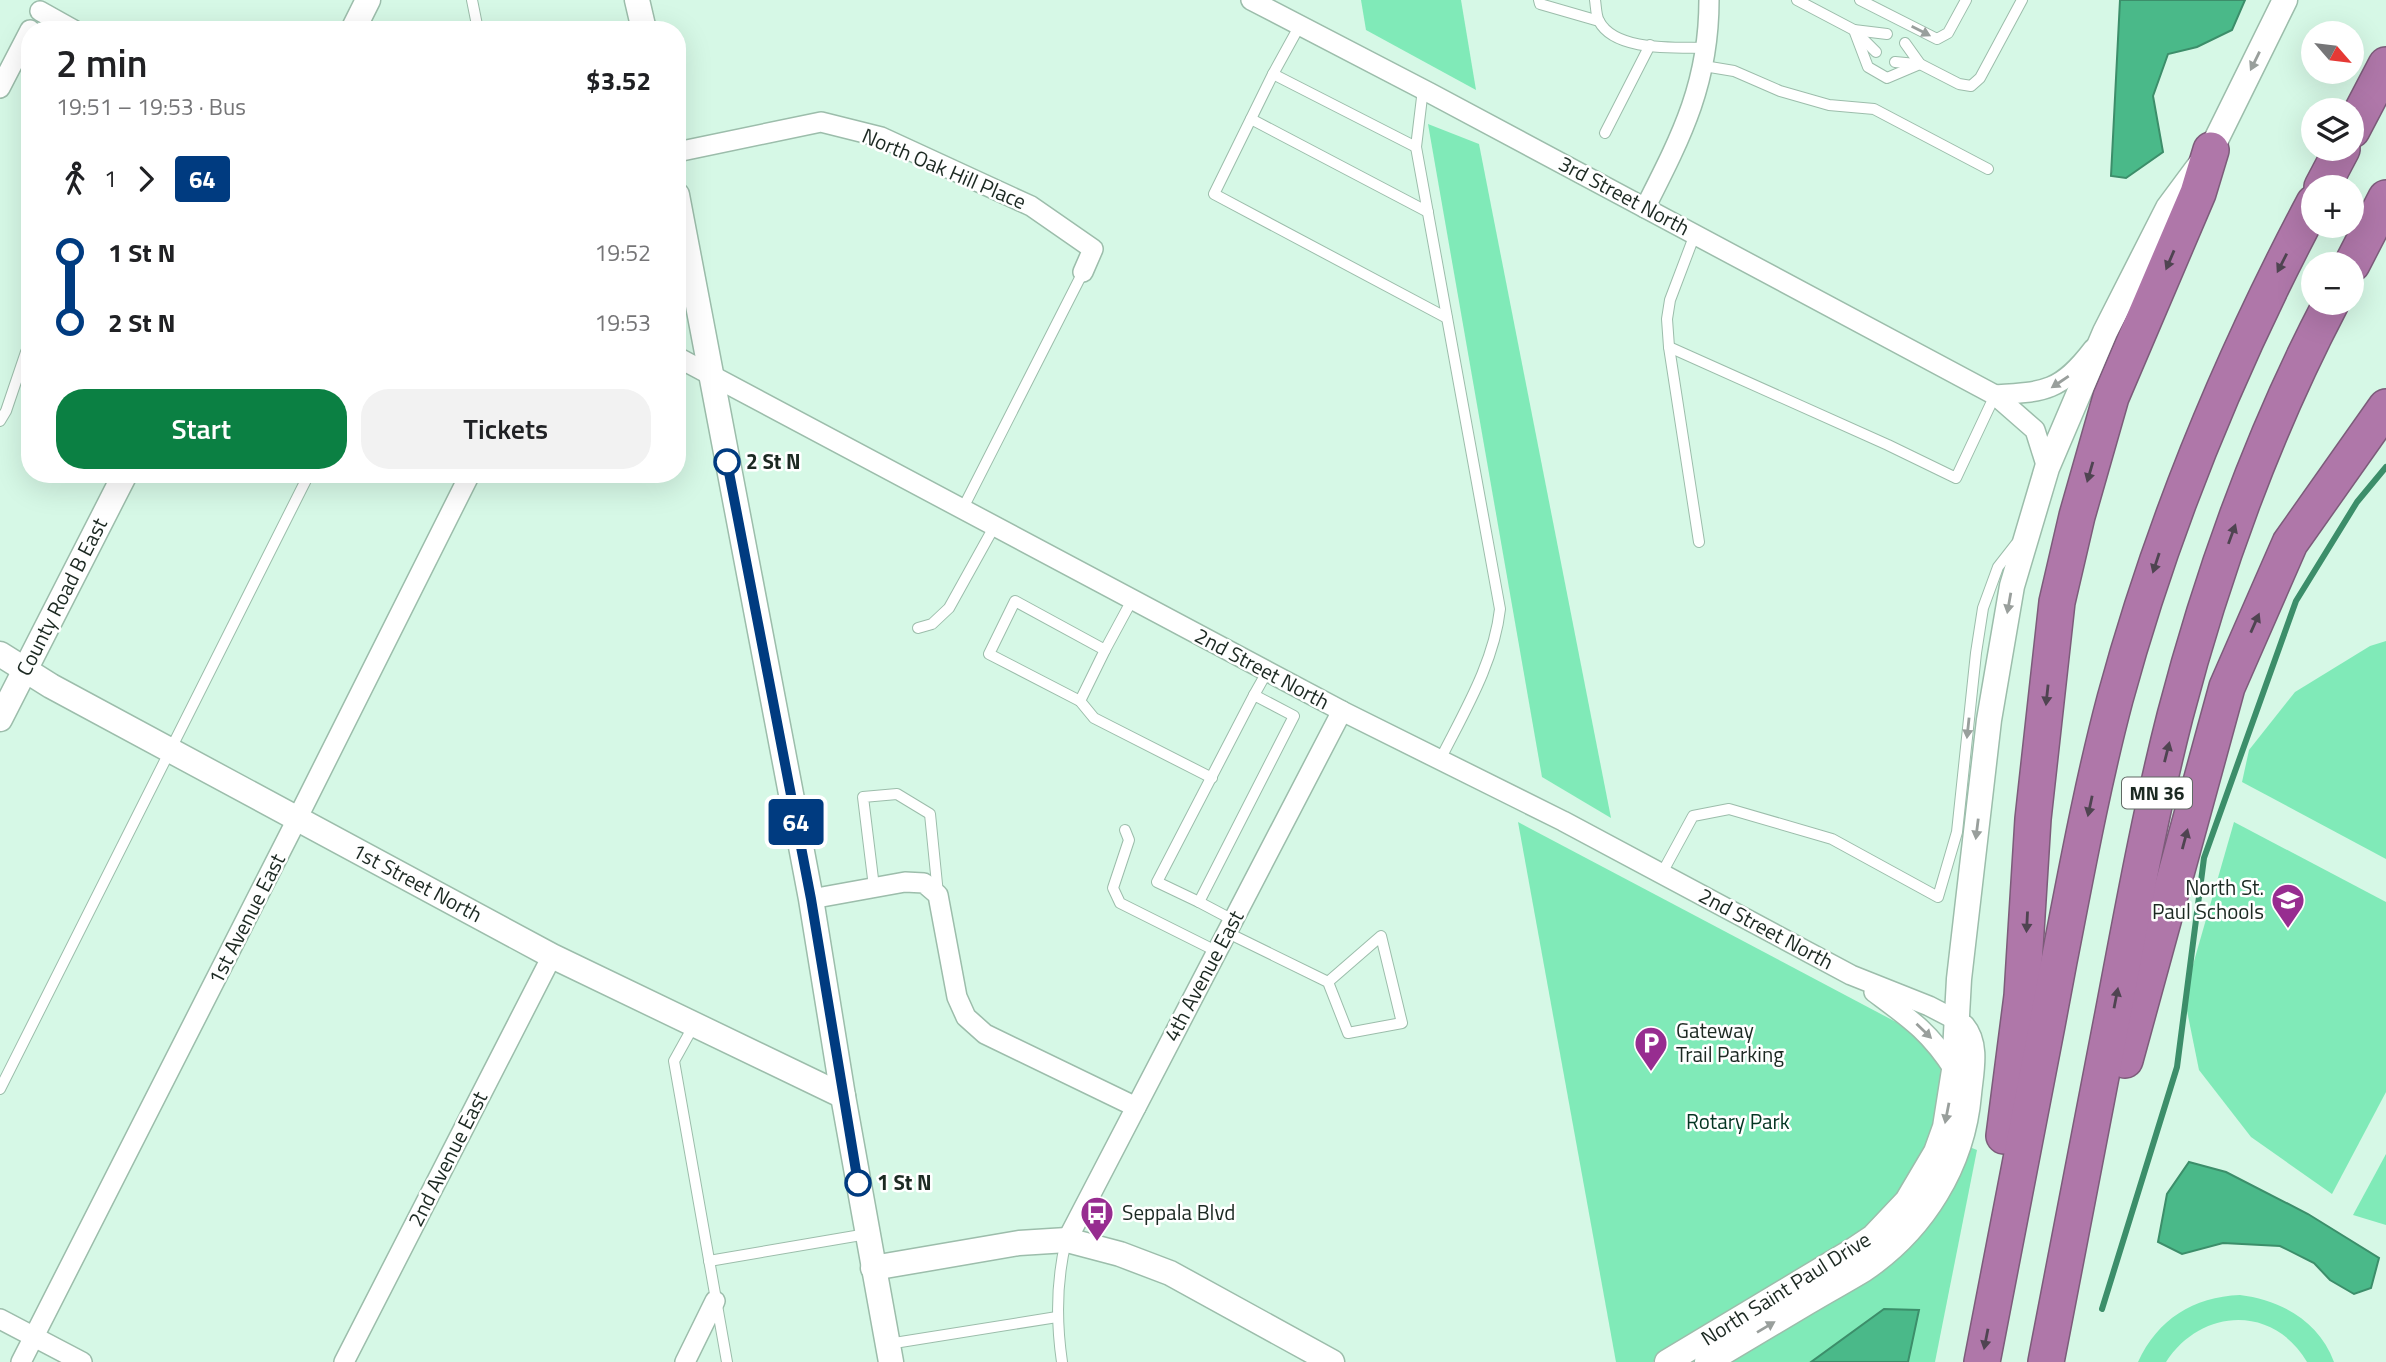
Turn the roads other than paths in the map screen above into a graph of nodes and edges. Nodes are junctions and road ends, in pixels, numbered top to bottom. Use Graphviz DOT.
graph roads {
  1 [pos="368,0"];
  2 [pos="472,0"];
  3 [pos="637,0"];
  4 [pos="1251,0"];
  5 [pos="1539,0"];
  6 [pos="1595,0"];
  7 [pos="1709,0"];
  8 [pos="1797,0"];
  9 [pos="1860,0"];
  10 [pos="1966,0"];
  11 [pos="2022,0"];
  12 [pos="2285,0"];
  13 [pos="42,5"];
  14 [pos="34,21"];
  15 [pos="62,21"];
  16 [pos="358,21"];
  17 [pos="476,21"];
  18 [pos="642,21"];
  19 [pos="1599,21"];
  20 [pos="1300,25"];
  21 [pos="1854,30"];
  22 [pos="1887,34"];
  23 [pos="1905,43"];
  24 [pos="1650,45"];
  25 [pos="21,47"];
  26 [pos="1877,52"];
  27 [pos="1705,57"];
  28 [pos="1895,62"];
  29 [pos="1920,64"];
  30 [pos="2386,65"];
  31 [pos="1273,74"];
  32 [pos="0,88"];
  33 [pos="1423,89"];
  34 [pos="2364,107"];
  35 [pos="1251,119"];
  36 [pos="1605,133"];
  37 [pos="1416,147"];
  38 [pos="686,150"];
  39 [pos="2211,150"];
  40 [pos="1988,169"];
  41 [pos="2386,198"];
  42 [pos="1646,208"];
  43 [pos="1428,212"];
  44 [pos="2301,228"];
  45 [pos="1695,234"];
  46 [pos="686,244"];
  47 [pos="2357,252"];
  48 [pos="1083,272"];
  49 [pos="2325,315"];
  50 [pos="1447,318"];
  51 [pos="2105,332"];
  52 [pos="1669,347"];
  53 [pos="686,362"];
  54 [pos="21,367"];
  55 [pos="710,374"];
  56 [pos="1995,395"];
  57 [pos="2386,407"];
  58 [pos="0,421"];
  59 [pos="2047,468"];
  60 [pos="120,483"];
  61 [pos="304,483"];
  62 [pos="465,483"];
  63 [pos="962,510"];
  64 [pos="994,527"];
  65 [pos="2029,527"];
  66 [pos="1699,542"];
  67 [pos="1132,600"];
  68 [pos="918,628"];
  69 [pos="1105,650"];
  70 [pos="0,654"];
  71 [pos="25,670"];
  72 [pos="1267,672"];
  73 [pos="1254,695"];
  74 [pos="1080,701"];
  75 [pos="1342,711"];
  76 [pos="0,719"];
  77 [pos="170,750"];
  78 [pos="1440,760"];
  79 [pos="1212,778"];
  80 [pos="297,819"];
  81 [pos="1125,830"];
  82 [pos="1662,873"];
  83 [pos="874,887"];
  84 [pos="938,895"];
  85 [pos="811,899"];
  86 [pos="1199,902"];
  87 [pos="1230,926"];
  88 [pos="1216,951"];
  89 [pos="552,956"];
  90 [pos="1851,975"];
  91 [pos="1328,982"];
  92 [pos="1958,1021"];
  93 [pos="694,1024"];
  94 [pos="1954,1070"];
  95 [pos="0,1089"];
  96 [pos="843,1096"];
  97 [pos="1136,1107"];
  98 [pos="867,1234"];
  99 [pos="1067,1240"];
  100 [pos="709,1261"];
  101 [pos="873,1268"];
  102 [pos="1995,1296"];
  103 [pos="715,1301"];
  104 [pos="2057,1306"];
  105 [pos="1057,1317"];
  106 [pos="0,1319"];
  107 [pos="33,1336"];
  108 [pos="889,1353"];
  109 [pos="21,1362"];
  110 [pos="82,1362"];
  111 [pos="344,1362"];
  112 [pos="684,1362"];
  113 [pos="727,1362"];
  114 [pos="1062,1362"];
  115 [pos="1332,1362"];
  116 [pos="1667,1362"];
  117 [pos="1707,1362"];
  118 [pos="1982,1362"];
  119 [pos="2046,1362"];
  1 -- 16 [label="street"];
  2 -- 17 [label="lane"];
  3 -- 18 [label="street"];
  4 -- 20 [label="street, 3rd Street North"];
  5 -- 19 [label="lane"];
  6 -- 19 [label="lane"];
  7 -- 27 [label="street"];
  8 -- 21 [label="lane"];
  9 -- 10 [label="lane, one-way"];
  11 -- 29 [label="lane"];
  12 -- 39 [label="street, one-way"];
  13 -- 14 [label="street"];
  13 -- 15 [label="street"];
  19 -- 24 [label="lane"];
  20 -- 31 [label="lane"];
  20 -- 33 [label="street, 3rd Street North"];
  21 -- 22 [label="lane"];
  21 -- 26 [label="lane"];
  21 -- 29 [label="lane"];
  23 -- 29 [label="lane"];
  24 -- 27 [label="lane"];
  24 -- 36 [label="lane"];
  25 -- 32 [label="street"];
  27 -- 40 [label="lane"];
  27 -- 42 [label="street"];
  28 -- 29 [label="lane"];
  30 -- 34 [label="highway"];
  31 -- 35 [label="lane"];
  31 -- 37 [label="lane"];
  33 -- 37 [label="lane"];
  33 -- 42 [label="street, 3rd Street North"];
  35 -- 43 [label="lane"];
  35 -- 50 [label="lane"];
  37 -- 43 [label="lane"];
  38 -- 48 [label="street, North Oak Hill Place"];
  39 -- 51 [label="street"];
  39 -- 102 [label="highway, one-way"];
  41 -- 47 [label="highway"];
  42 -- 45 [label="street, 3rd Street North"];
  43 -- 50 [label="lane"];
  44 -- 102 [label="highway, MN 36, one-way"];
  45 -- 52 [label="lane"];
  45 -- 56 [label="street, 3rd Street North"];
  46 -- 55 [label="street"];
  48 -- 63 [label="lane"];
  104 -- 49 [label="highway, MN 36, one-way"];
  50 -- 78 [label="lane"];
  51 -- 56 [label="street, one-way"];
  51 -- 59 [label="street"];
  52 -- 56 [label="lane"];
  52 -- 66 [label="lane"];
  53 -- 55 [label="street, 2nd Street North"];
  54 -- 58 [label="lane"];
  55 -- 63 [label="street, 2nd Street North"];
  55 -- 85 [label="street"];
  56 -- 59 [label="street, 3rd Street North"];
  104 -- 57 [label="highway, one-way"];
  59 -- 65 [label="street"];
  60 -- 71 [label="street, County Road B East"];
  61 -- 77 [label="lane"];
  62 -- 80 [label="street, 1st Avenue East"];
  63 -- 64 [label="street, 2nd Street North"];
  64 -- 67 [label="street, 2nd Street North"];
  64 -- 68 [label="lane"];
  65 -- 82 [label="lane, one-way"];
  65 -- 92 [label="street, one-way"];
  67 -- 69 [label="lane"];
  67 -- 72 [label="street, 2nd Street North"];
  69 -- 74 [label="lane"];
  69 -- 74 [label="lane"];
  70 -- 71 [label="street, 1st Street North"];
  71 -- 76 [label="street, County Road B East"];
  71 -- 77 [label="street, 1st Street North"];
  72 -- 73 [label="lane"];
  72 -- 75 [label="street, 2nd Street North"];
  73 -- 79 [label="lane"];
  73 -- 86 [label="lane"];
  74 -- 79 [label="lane"];
  75 -- 78 [label="street, 2nd Street North"];
  75 -- 87 [label="street, 4th Avenue East"];
  77 -- 80 [label="street, 1st Street North"];
  77 -- 95 [label="lane"];
  78 -- 82 [label="street, 2nd Street North"];
  79 -- 86 [label="lane"];
  80 -- 89 [label="street, 1st Street North"];
  80 -- 107 [label="street, 1st Avenue East"];
  81 -- 88 [label="lane"];
  82 -- 90 [label="street, 2nd Street North"];
  83 -- 84 [label="street"];
  83 -- 84 [label="lane"];
  83 -- 85 [label="street"];
  84 -- 97 [label="street"];
  85 -- 96 [label="street"];
  86 -- 87 [label="lane"];
  87 -- 88 [label="street, 4th Avenue East"];
  87 -- 91 [label="lane"];
  88 -- 97 [label="street, 4th Avenue East"];
  89 -- 93 [label="street, 1st Street North"];
  89 -- 111 [label="street, 2nd Avenue East"];
  90 -- 92 [label="street, 2nd Street North"];
  90 -- 94 [label="street, 2nd Street North, one-way"];
  91 -- 91 [label="lane"];
  92 -- 94 [label="street, North Saint Paul Drive"];
  117 -- 92 [label="street, North Saint Paul Drive, one-way"];
  93 -- 96 [label="street, 1st Street North"];
  93 -- 100 [label="lane"];
  94 -- 116 [label="street, North Saint Paul Drive, one-way"];
  96 -- 98 [label="street"];
  97 -- 99 [label="street, 4th Avenue East"];
  98 -- 100 [label="lane"];
  98 -- 101 [label="street"];
  99 -- 101 [label="street"];
  99 -- 105 [label="lane"];
  99 -- 115 [label="street"];
  100 -- 103 [label="lane"];
  101 -- 108 [label="street"];
  102 -- 118 [label="highway, MN 36, one-way"];
  103 -- 112 [label="street"];
  103 -- 113 [label="lane"];
  104 -- 119 [label="highway, MN 36"];
  105 -- 108 [label="lane"];
  105 -- 114 [label="lane"];
  106 -- 107 [label="street"];
  107 -- 109 [label="street, 1st Avenue East"];
  107 -- 110 [label="street"];
}
